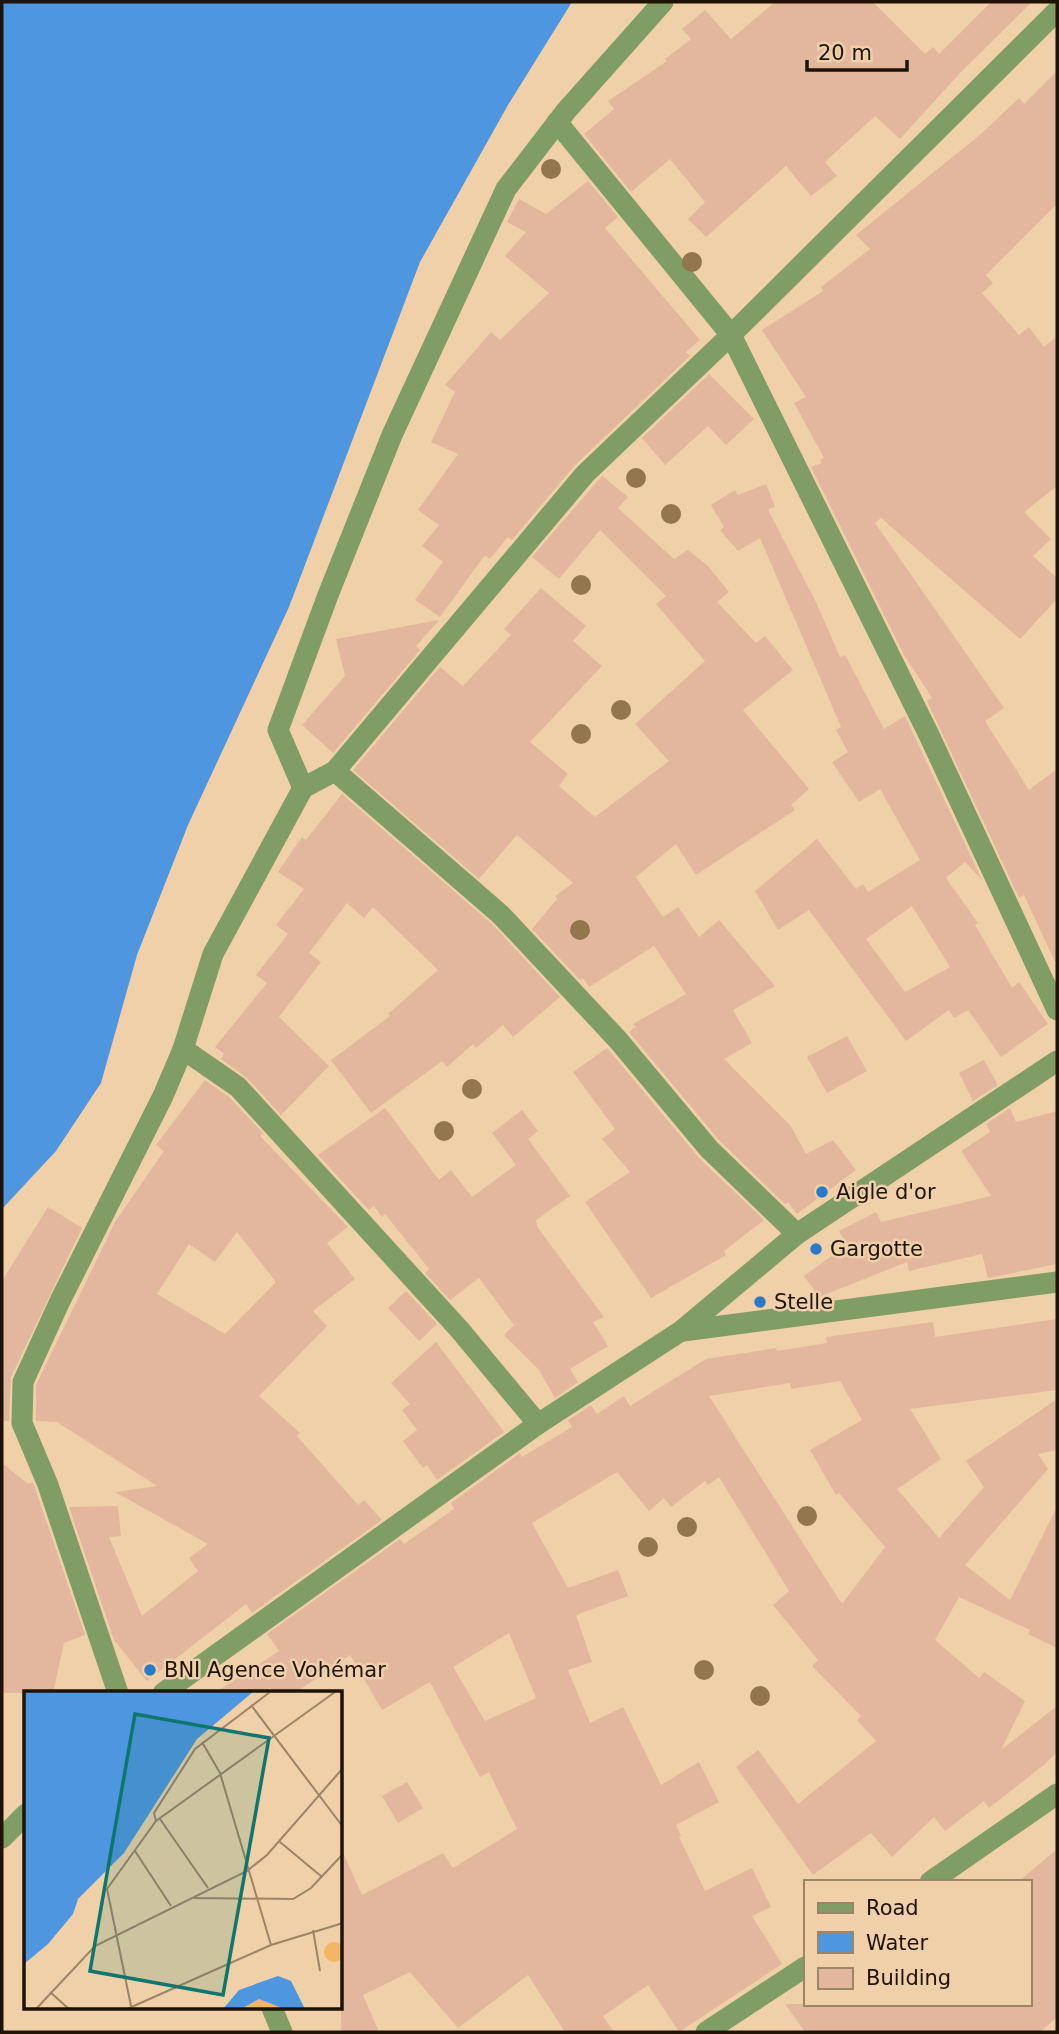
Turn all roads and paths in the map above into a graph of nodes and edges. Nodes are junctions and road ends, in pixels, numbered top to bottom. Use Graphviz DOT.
graph roads {
  1 [pos="663,2"];
  2 [pos="1057,11"];
  3 [pos="556,122"];
  4 [pos="731,335"];
  5 [pos="335,771"];
  6 [pos="303,788"];
  7 [pos="1057,1010"];
  8 [pos="184,1049"];
  9 [pos="1057,1061"];
  10 [pos="797,1234"];
  11 [pos="1057,1282"];
  12 [pos="681,1331"];
  13 [pos="538,1424"];
  14 [pos="117,1691"];
  15 [pos="166,1691"];
  16 [pos="1057,1794"];
  17 [pos="24,1816"];
  18 [pos="2,1838"];
  19 [pos="933,1880"];
  20 [pos="804,1968"];
  21 [pos="273,2010"];
  22 [pos="282,2032"];
  23 [pos="706,2032"];
  1 -- 3 [label="street"];
  2 -- 4 [label="street"];
  3 -- 4 [label="street"];
  3 -- 6 [label="street"];
  4 -- 5 [label="street"];
  4 -- 7 [label="street"];
  5 -- 6 [label="street"];
  5 -- 10 [label="street"];
  6 -- 8 [label="street"];
  8 -- 13 [label="street"];
  8 -- 14 [label="street"];
  9 -- 10 [label="street"];
  10 -- 12 [label="street"];
  11 -- 12 [label="street"];
  12 -- 13 [label="street"];
  13 -- 15 [label="street"];
  16 -- 19 [label="street"];
  17 -- 18 [label="street"];
  20 -- 23 [label="street"];
  21 -- 22 [label="street"];
}
